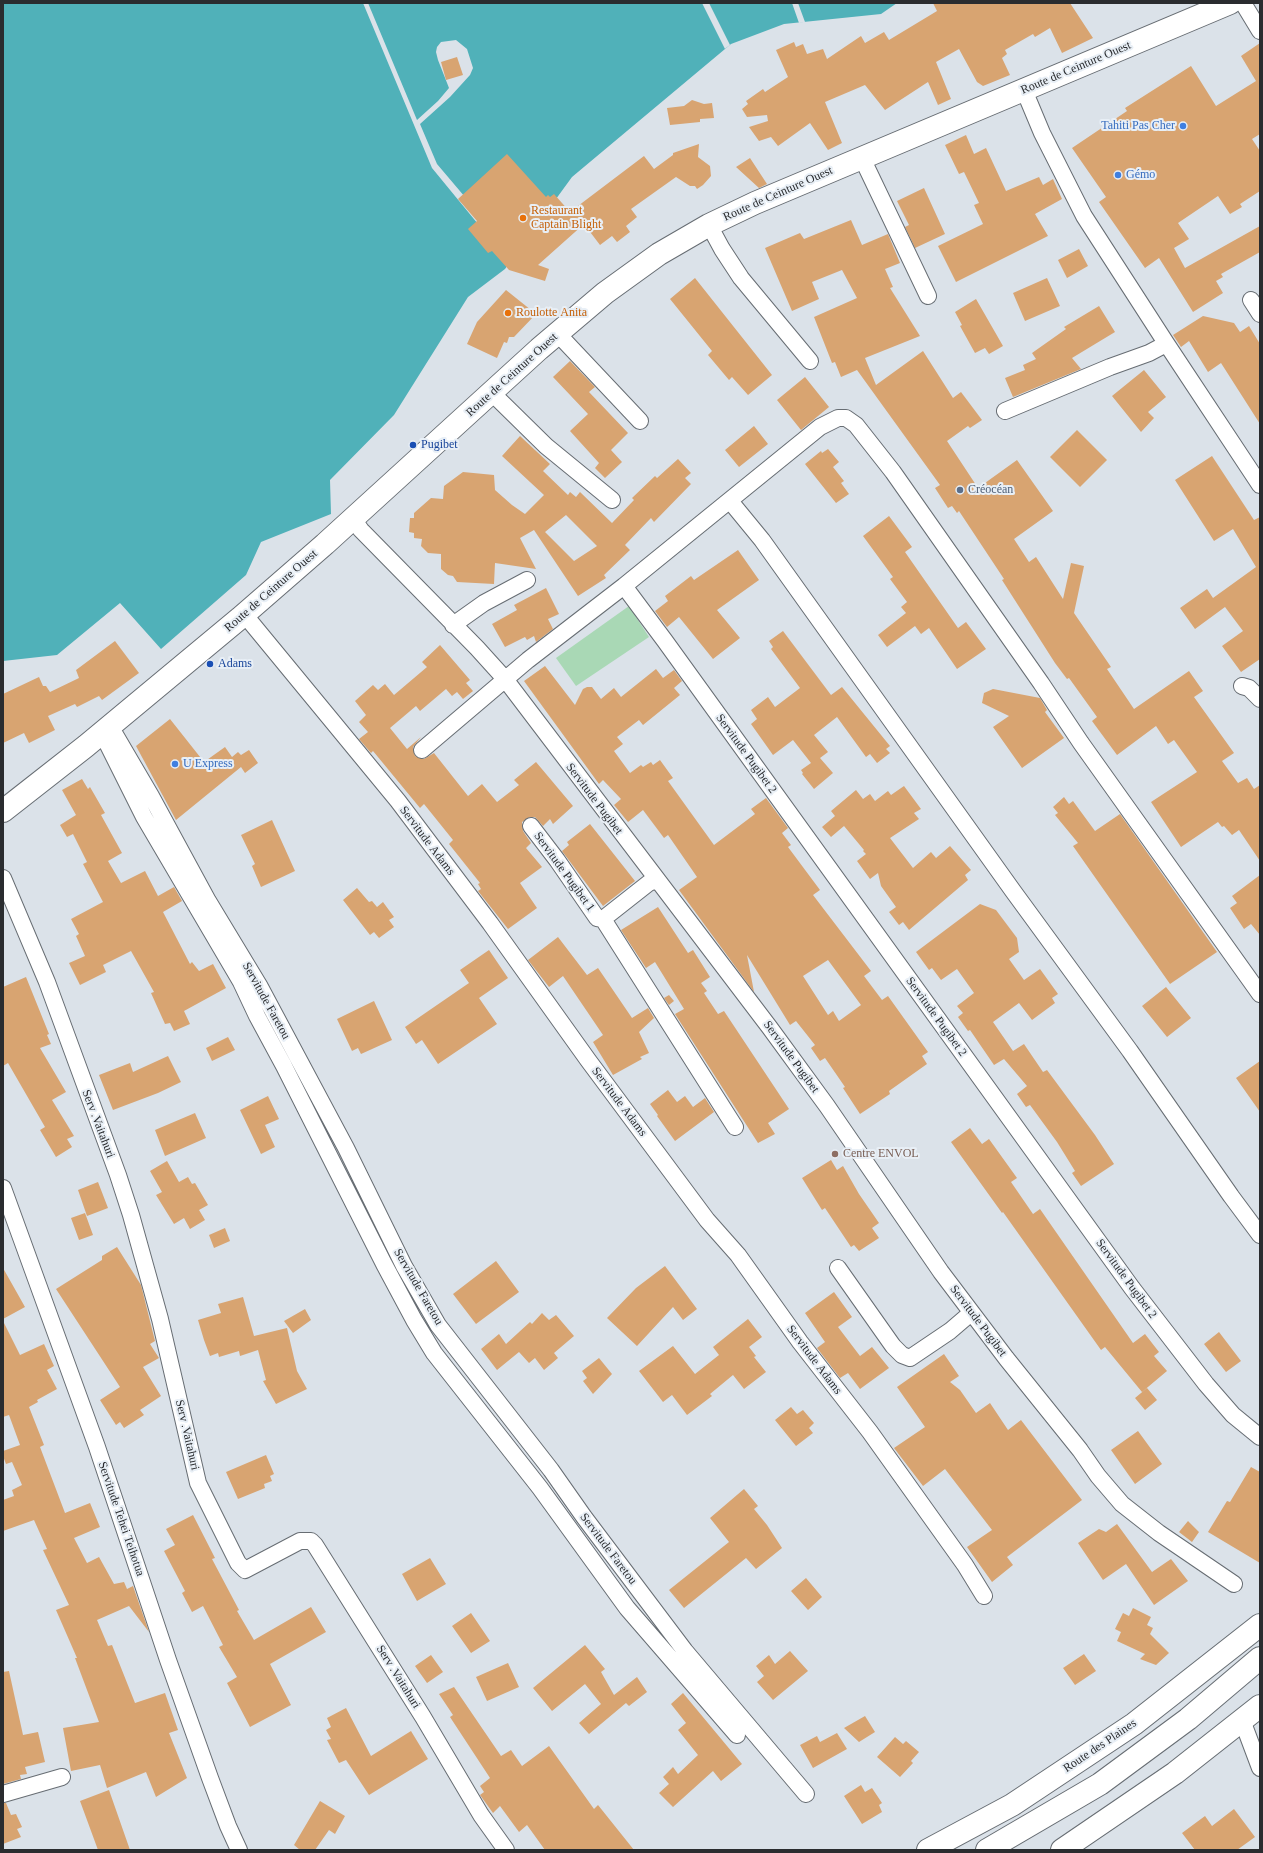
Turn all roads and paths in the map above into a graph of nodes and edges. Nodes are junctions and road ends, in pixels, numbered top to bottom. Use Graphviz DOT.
graph roads {
  1 [pos="1230,3"];
  2 [pos="1243,3"];
  3 [pos="1260,31"];
  4 [pos="1024,90"];
  5 [pos="862,158"];
  6 [pos="709,226"];
  7 [pos="928,296"];
  8 [pos="1251,300"];
  9 [pos="1260,314"];
  10 [pos="557,333"];
  11 [pos="1166,344"];
  12 [pos="810,361"];
  13 [pos="492,393"];
  14 [pos="1005,411"];
  15 [pos="640,421"];
  16 [pos="1260,485"];
  17 [pos="612,500"];
  18 [pos="730,501"];
  19 [pos="353,519"];
  20 [pos="527,580"];
  21 [pos="624,586"];
  22 [pos="244,614"];
  23 [pos="453,625"];
  24 [pos="505,680"];
  25 [pos="1242,686"];
  26 [pos="1260,699"];
  27 [pos="106,730"];
  28 [pos="422,750"];
  29 [pos="3,811"];
  30 [pos="531,826"];
  31 [pos="3,878"];
  32 [pos="657,880"];
  33 [pos="603,919"];
  34 [pos="1260,994"];
  35 [pos="735,1127"];
  36 [pos="3,1188"];
  37 [pos="1260,1235"];
  38 [pos="838,1268"];
  39 [pos="971,1313"];
  40 [pos="1260,1437"];
  41 [pos="1234,1584"];
  42 [pos="984,1596"];
  43 [pos="1260,1625"];
  44 [pos="1260,1658"];
  45 [pos="1260,1706"];
  46 [pos="1242,1720"];
  47 [pos="736,1735"];
  48 [pos="1260,1768"];
  49 [pos="62,1777"];
  50 [pos="3,1794"];
  51 [pos="806,1794"];
  52 [pos="239,1850"];
  53 [pos="506,1850"];
  54 [pos="928,1850"];
  55 [pos="987,1850"];
  56 [pos="1062,1850"];
  1 -- 4 [label="main road, Route de Ceinture Ouest"];
  2 -- 3 [label="street"];
  4 -- 5 [label="main road, Route de Ceinture Ouest"];
  4 -- 11 [label="street"];
  5 -- 6 [label="main road, Route de Ceinture Ouest"];
  5 -- 7 [label="street"];
  6 -- 10 [label="main road, Route de Ceinture Ouest"];
  6 -- 12 [label="street"];
  8 -- 9 [label="street"];
  10 -- 13 [label="main road, Route de Ceinture Ouest"];
  10 -- 15 [label="street"];
  11 -- 14 [label="street"];
  11 -- 16 [label="street"];
  13 -- 17 [label="street"];
  13 -- 19 [label="main road, Route de Ceinture Ouest"];
  18 -- 21 [label="street"];
  18 -- 34 [label="street"];
  18 -- 37 [label="street"];
  19 -- 22 [label="main road, Route de Ceinture Ouest"];
  19 -- 23 [label="street, Servitude Pugibet"];
  20 -- 23 [label="street"];
  21 -- 24 [label="street"];
  21 -- 40 [label="street, Servitude Pugibet 2"];
  22 -- 27 [label="main road, Route de Ceinture Ouest"];
  22 -- 42 [label="street, Servitude Adams"];
  23 -- 24 [label="street, Servitude Pugibet"];
  24 -- 28 [label="street"];
  24 -- 32 [label="street, Servitude Pugibet"];
  25 -- 26 [label="street"];
  27 -- 29 [label="main road, Route de Ceinture Ouest"];
  27 -- 47 [label="street, Servitude Faretou"];
  27 -- 51 [label="street, Servitude Faretou"];
  30 -- 33 [label="street, Servitude Pugibet 1"];
  31 -- 53 [label="street, Serv .Vaitahuri"];
  32 -- 33 [label="street, Servitude Pugibet 1"];
  32 -- 39 [label="street, Servitude Pugibet"];
  33 -- 35 [label="street"];
  36 -- 52 [label="street, Servitude Tehei Teihotua"];
  38 -- 39 [label="street"];
  39 -- 41 [label="street, Servitude Pugibet"];
  43 -- 54 [label="main road, Route des Plaines"];
  44 -- 55 [label="main road"];
  45 -- 46 [label="main road"];
  46 -- 48 [label="street"];
  46 -- 56 [label="main road"];
  49 -- 50 [label="street"];
}
